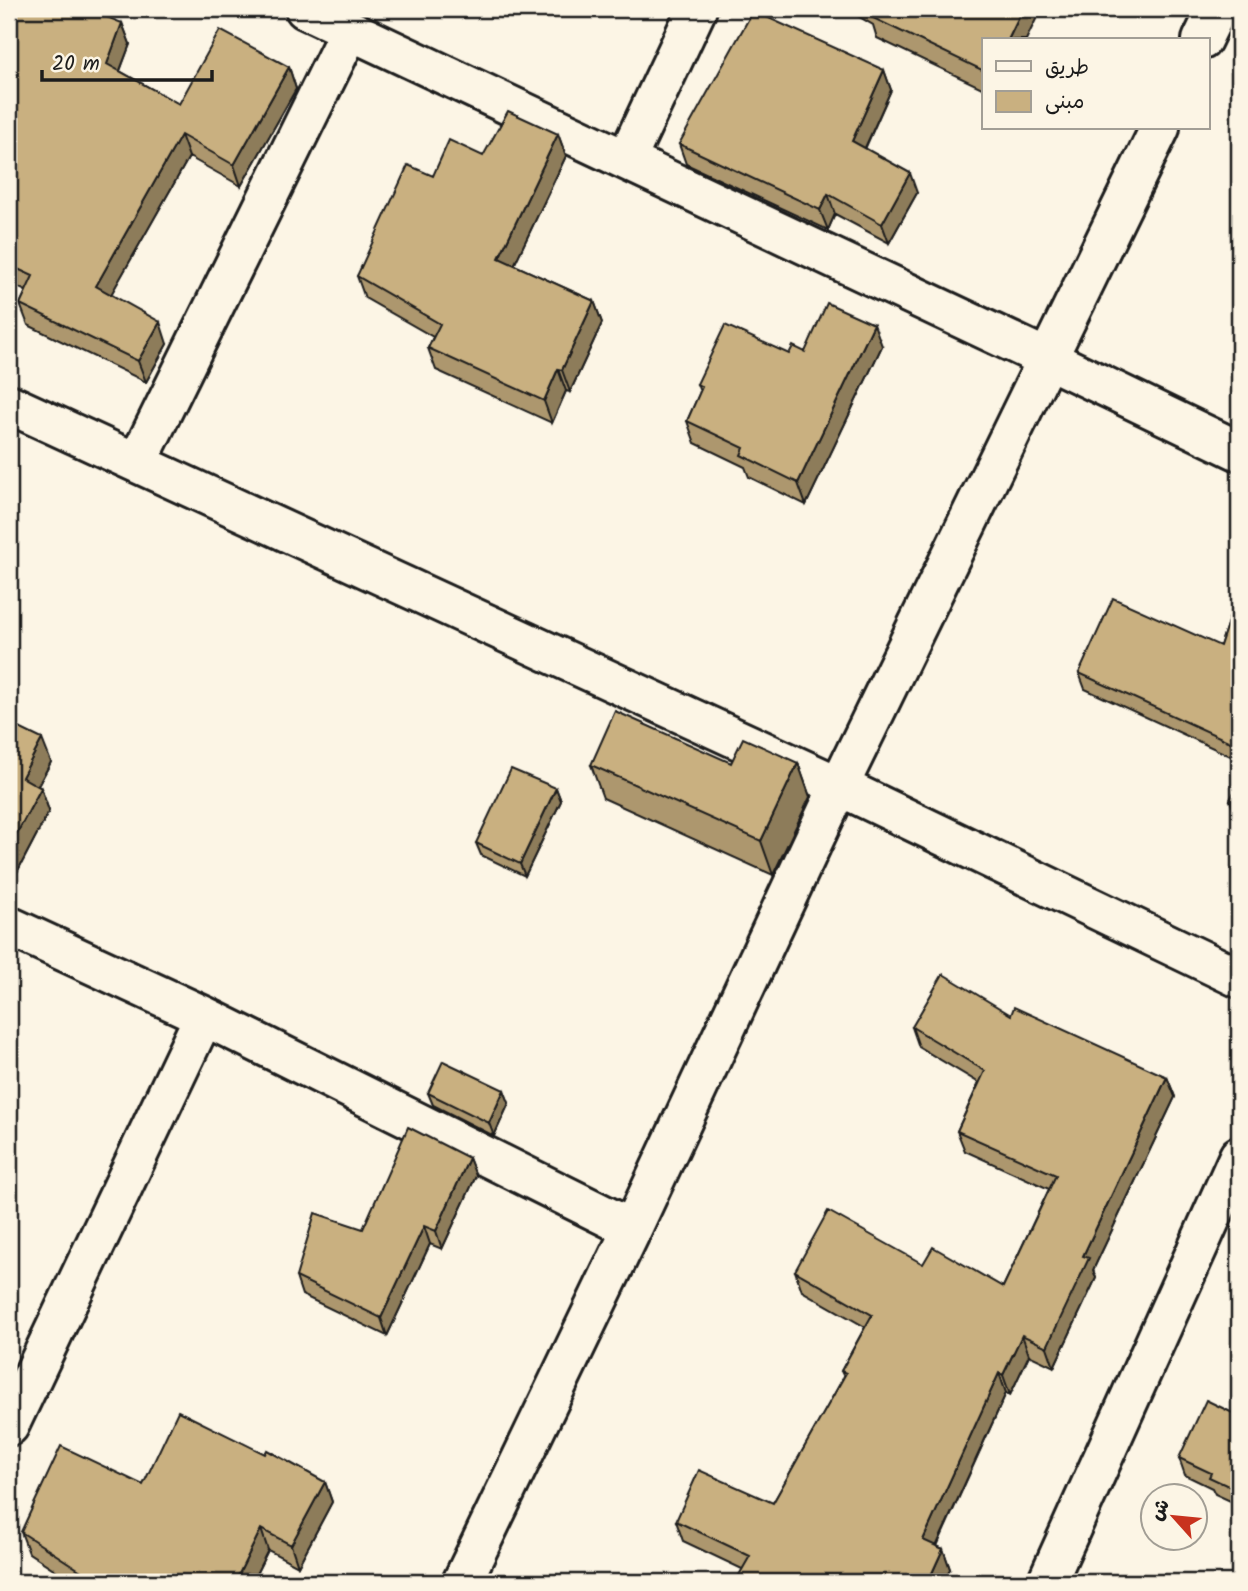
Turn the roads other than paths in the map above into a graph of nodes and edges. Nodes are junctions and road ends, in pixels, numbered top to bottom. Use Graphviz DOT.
graph roads {
  1 [pos="305,9"];
  2 [pos="698,9"];
  3 [pos="1217,9"];
  4 [pos="351,30"];
  5 [pos="1203,38"];
  6 [pos="1159,130"];
  7 [pos="626,160"];
  8 [pos="1048,359"];
  9 [pos="9,404"];
  10 [pos="1239,452"];
  11 [pos="137,463"];
  12 [pos="839,786"];
  13 [pos="9,926"];
  14 [pos="1239,978"];
  15 [pos="204,1016"];
  16 [pos="1239,1156"];
  17 [pos="632,1229"];
  18 [pos="12,1412"];
  19 [pos="462,1582"];
  20 [pos="1047,1582"];
  1 -- 4 [label="street"];
  2 -- 7 [label="street"];
  3 -- 5 [label="street"];
  4 -- 7 [label="street"];
  4 -- 11 [label="street"];
  6 -- 8 [label="street"];
  7 -- 8 [label="street"];
  8 -- 10 [label="street"];
  8 -- 12 [label="street"];
  9 -- 11 [label="street"];
  11 -- 12 [label="street"];
  12 -- 14 [label="street"];
  12 -- 17 [label="street"];
  13 -- 15 [label="street"];
  15 -- 17 [label="street"];
  15 -- 18 [label="street"];
  16 -- 20 [label="street"];
  17 -- 19 [label="street"];
}
